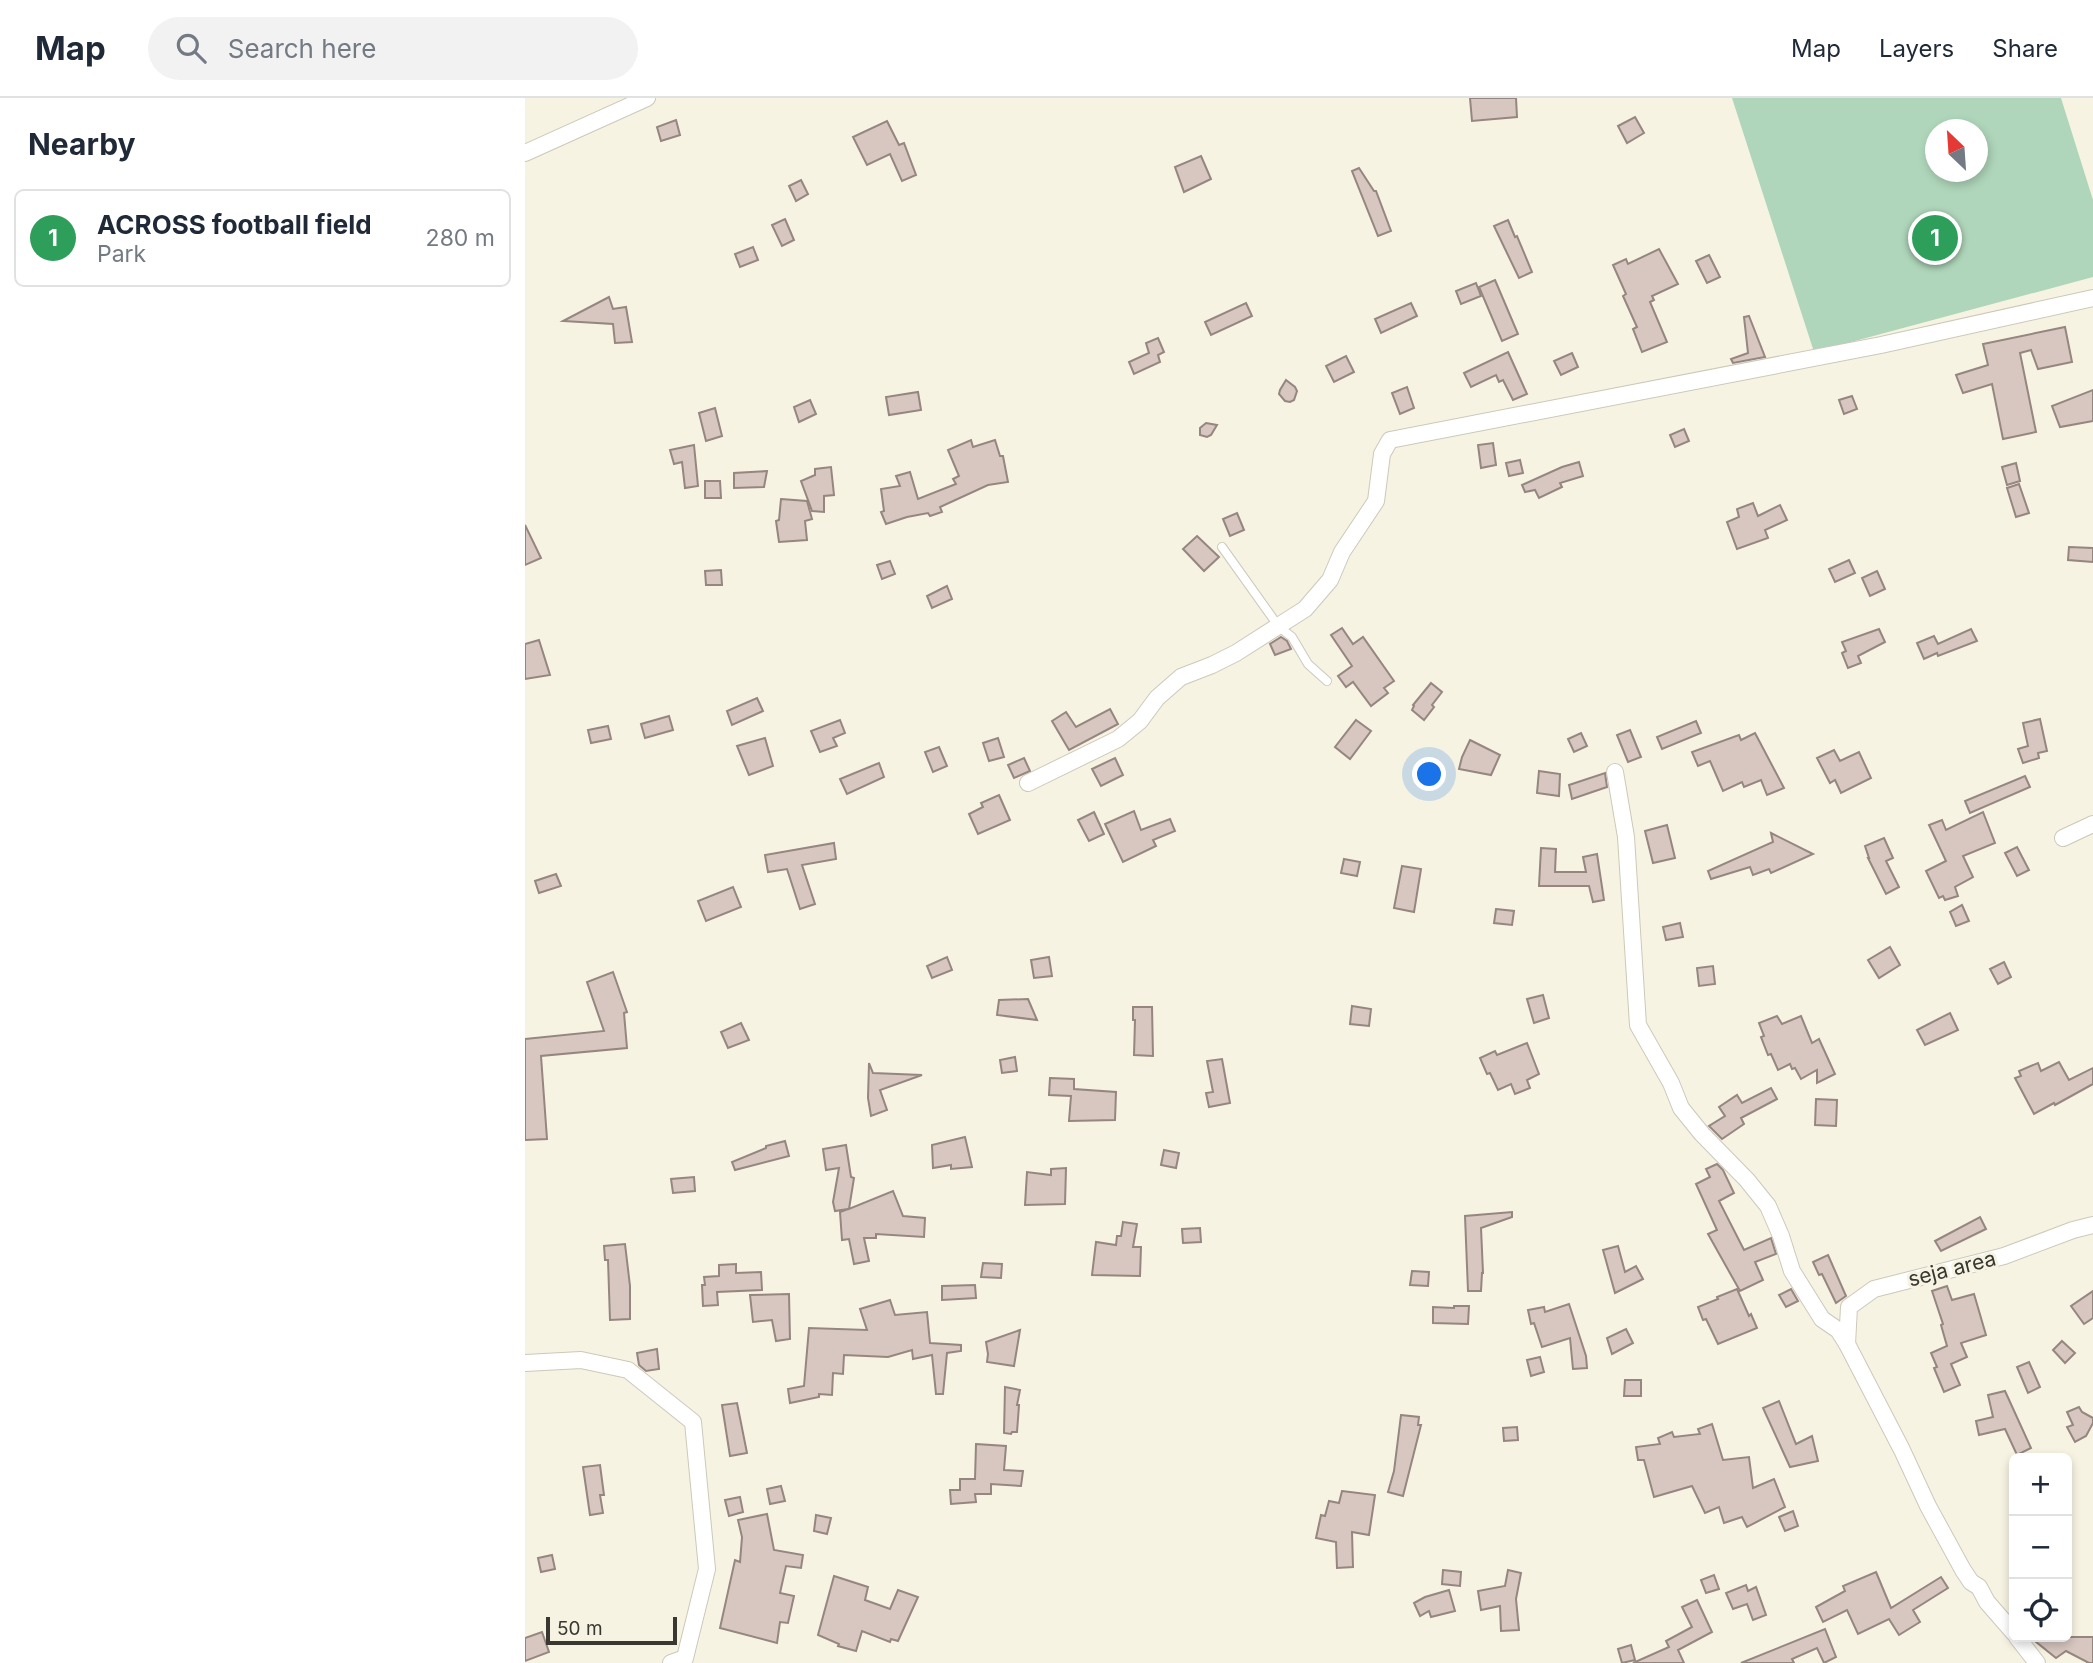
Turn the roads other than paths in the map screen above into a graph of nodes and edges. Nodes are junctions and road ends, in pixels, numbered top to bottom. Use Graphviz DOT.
graph roads {
  1 [pos="647,98"];
  2 [pos="525,153"];
  3 [pos="2093,298"];
  4 [pos="1221,547"];
  5 [pos="1279,627"];
  6 [pos="1328,681"];
  7 [pos="1615,772"];
  8 [pos="1028,783"];
  9 [pos="2093,824"];
  10 [pos="2063,838"];
  11 [pos="2093,1225"];
  12 [pos="1847,1344"];
  13 [pos="525,1363"];
  14 [pos="2009,1627"];
  15 [pos="2022,1642"];
  16 [pos="671,1663"];
  17 [pos="2038,1663"];
  1 -- 2 [label="street"];
  3 -- 5 [label="street"];
  4 -- 5 [label="lane"];
  5 -- 6 [label="lane"];
  5 -- 8 [label="street"];
  7 -- 12 [label="street"];
  9 -- 10 [label="street"];
  11 -- 12 [label="street, seja area"];
  12 -- 14 [label="street"];
  13 -- 16 [label="street"];
  15 -- 17 [label="street"];
}
